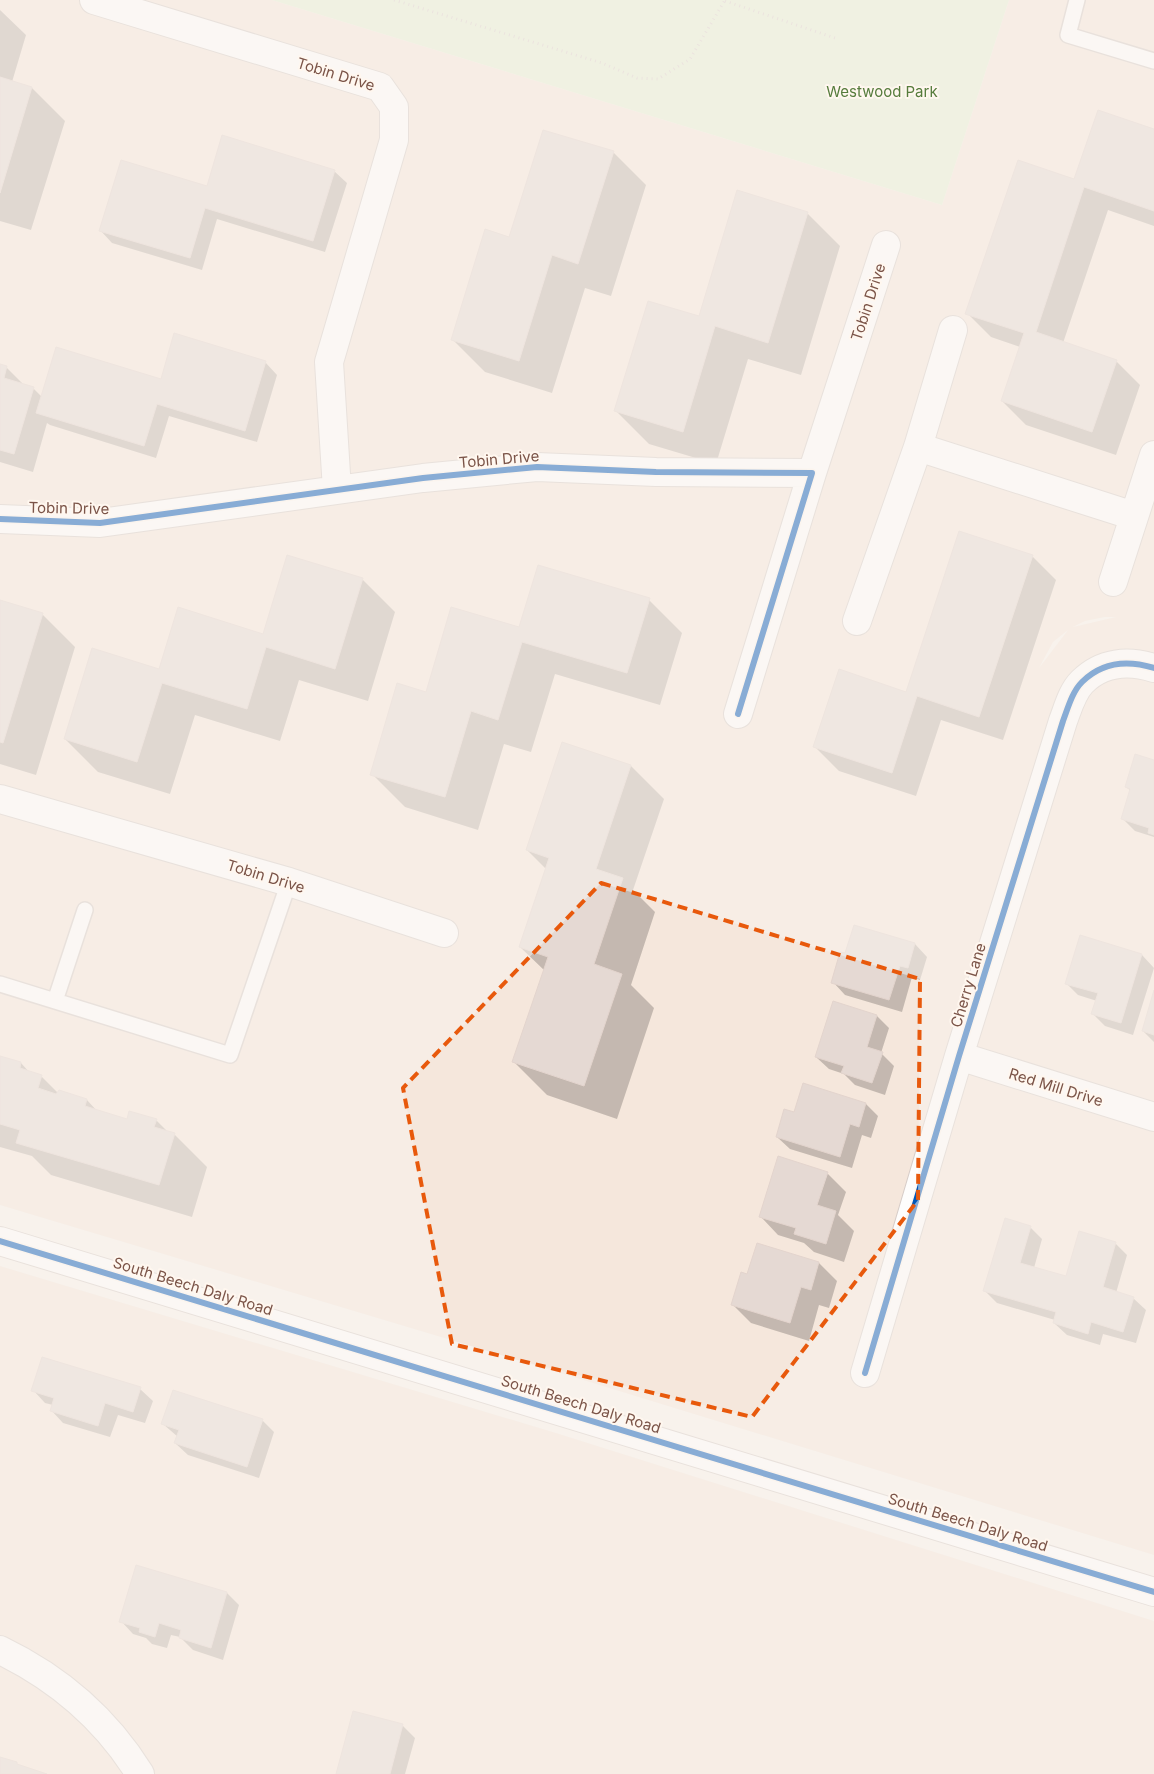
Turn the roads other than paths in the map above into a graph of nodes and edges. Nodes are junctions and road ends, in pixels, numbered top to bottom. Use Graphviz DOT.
graph roads {
  1 [pos="94,0"];
  2 [pos="1077,0"];
  3 [pos="1154,61"];
  4 [pos="886,245"];
  5 [pos="953,330"];
  6 [pos="918,447"];
  7 [pos="1154,455"];
  8 [pos="812,473"];
  9 [pos="337,490"];
  10 [pos="1134,516"];
  11 [pos="0,519"];
  12 [pos="1112,582"];
  13 [pos="857,621"];
  14 [pos="1154,668"];
  15 [pos="738,714"];
  16 [pos="0,799"];
  17 [pos="289,882"];
  18 [pos="85,910"];
  19 [pos="444,933"];
  20 [pos="0,984"];
  21 [pos="55,1001"];
  22 [pos="959,1056"];
  23 [pos="1154,1117"];
  24 [pos="2,1247"];
  25 [pos="864,1374"];
  26 [pos="1154,1592"];
  27 [pos="0,1650"];
  28 [pos="140,1774"];
  1 -- 9 [label="street, Tobin Drive"];
  2 -- 3 [label="lane"];
  4 -- 8 [label="street, Tobin Drive"];
  5 -- 6 [label="street"];
  6 -- 10 [label="street"];
  6 -- 13 [label="street"];
  7 -- 10 [label="street"];
  8 -- 9 [label="street, Tobin Drive"];
  8 -- 15 [label="street, Tobin Drive"];
  9 -- 11 [label="street, Tobin Drive"];
  10 -- 12 [label="street"];
  14 -- 22 [label="street, Cherry Lane"];
  16 -- 17 [label="street, Tobin Drive"];
  17 -- 19 [label="street, Tobin Drive"];
  17 -- 21 [label="lane"];
  18 -- 21 [label="lane"];
  20 -- 21 [label="lane"];
  22 -- 23 [label="street, Red Mill Drive"];
  22 -- 25 [label="street, Cherry Lane"];
  24 -- 26 [label="street, South Beech Daly Road"];
  27 -- 28 [label="street"];
}
